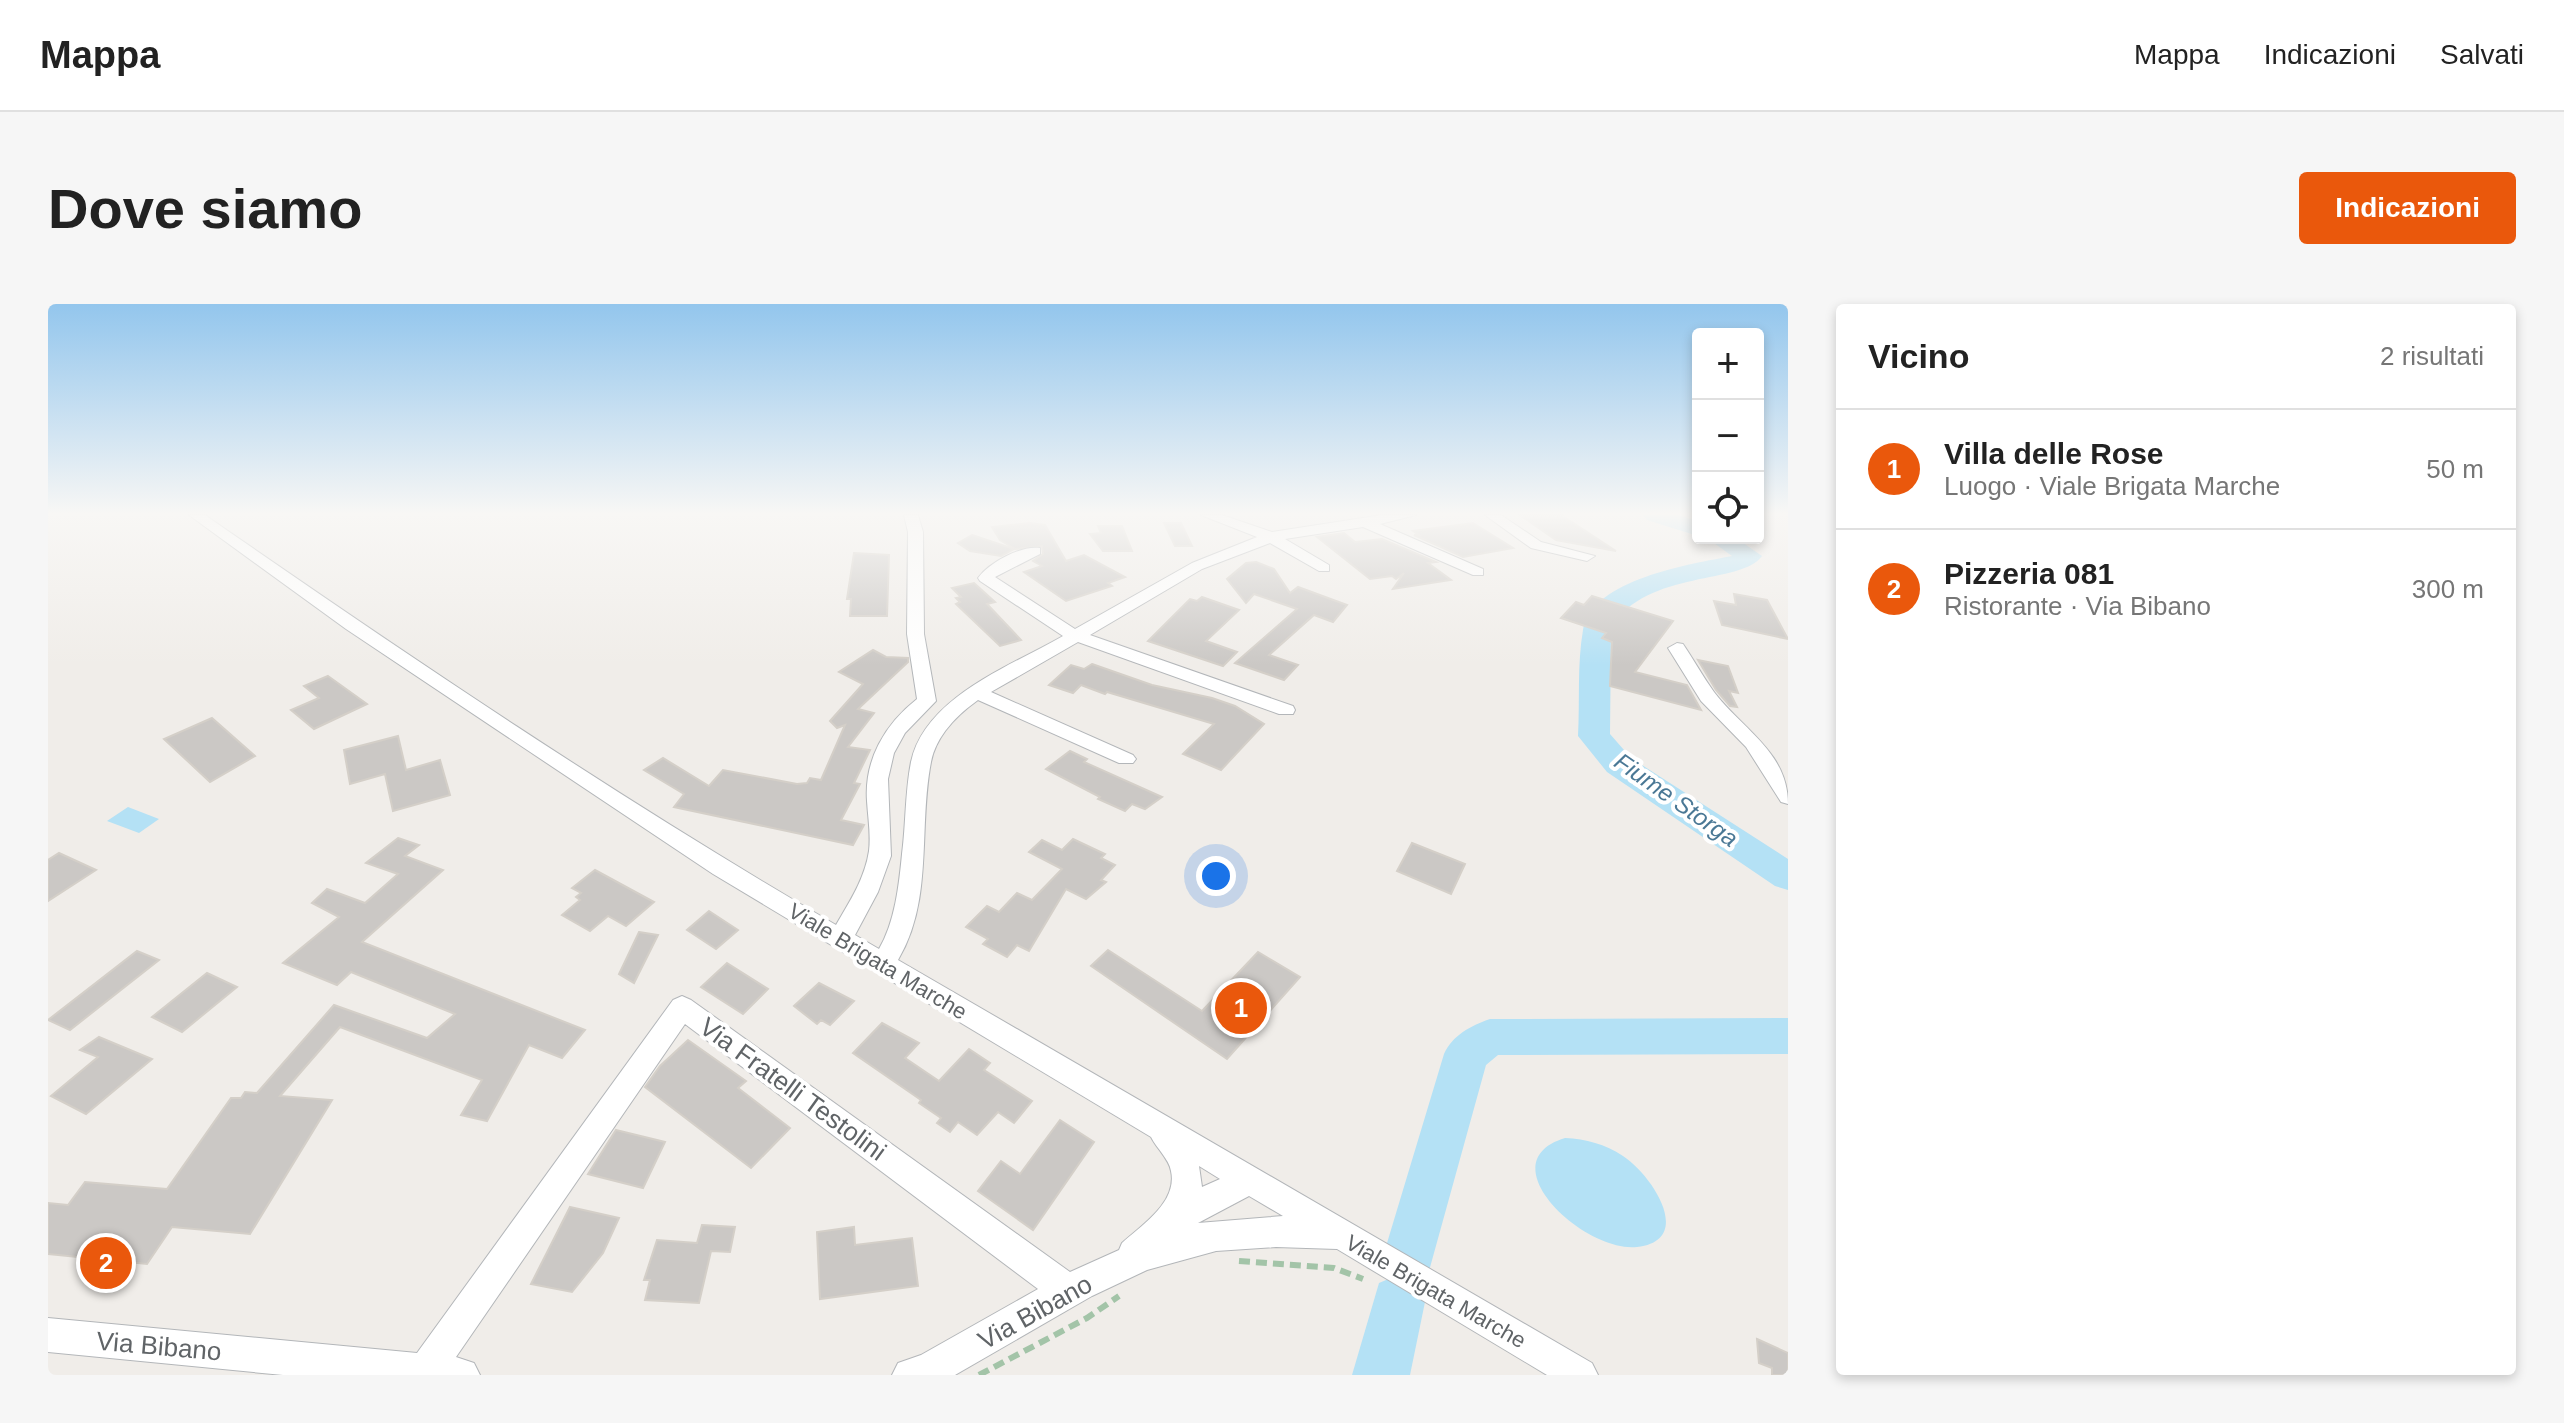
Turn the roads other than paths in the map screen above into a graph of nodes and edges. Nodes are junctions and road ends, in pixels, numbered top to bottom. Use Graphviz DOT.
graph roads {
  1 [pos="267,565"];
  2 [pos="913,565"];
  3 [pos="1002,565"];
  4 [pos="1200,565"];
  5 [pos="1319,565"];
  6 [pos="1462,565"];
  7 [pos="1324,568"];
  8 [pos="1478,572"];
  9 [pos="1078,635"];
  10 [pos="1677,648"];
  11 [pos="977,693"];
  12 [pos="927,701"];
  13 [pos="1286,710"];
  14 [pos="948,714"];
  15 [pos="1126,759"];
  16 [pos="1788,797"];
  17 [pos="841,938"];
  18 [pos="883,964"];
  19 [pos="1158,1128"];
  20 [pos="1254,1184"];
  21 [pos="1166,1226"];
  22 [pos="1243,1231"];
  23 [pos="1339,1234"];
  24 [pos="1124,1278"];
  25 [pos="1070,1292"];
  26 [pos="48,1335"];
  27 [pos="274,1366"];
  28 [pos="425,1372"];
  29 [pos="462,1375"];
  30 [pos="910,1375"];
  31 [pos="1580,1375"];
  1 -- 17 [label="street, Viale Brigata Marche"];
  2 -- 12 [label="street"];
  3 -- 9 [label="street"];
  4 -- 9 [label="street"];
  5 -- 7 [label="street"];
  6 -- 8 [label="street"];
  9 -- 11 [label="street"];
  9 -- 13 [label="street"];
  10 -- 16 [label="street"];
  11 -- 14 [label="street"];
  11 -- 15 [label="street"];
  12 -- 14 [label="street"];
  12 -- 17 [label="street"];
  14 -- 18 [label="street"];
  17 -- 18 [label="street, Viale Brigata Marche"];
  18 -- 19 [label="street, Viale Brigata Marche"];
  19 -- 20 [label="street, Viale Brigata Marche"];
  19 -- 21 [label="street, Via Bibano"];
  20 -- 21 [label="street"];
  20 -- 22 [label="street"];
  20 -- 23 [label="street, Viale Brigata Marche"];
  21 -- 24 [label="street, Via Bibano"];
  22 -- 23 [label="street, Via Bibano"];
  22 -- 24 [label="street, Via Bibano"];
  23 -- 31 [label="street, Viale Brigata Marche"];
  24 -- 25 [label="street, Via Bibano"];
  25 -- 28 [label="street, Via Fratelli Testolini"];
  25 -- 30 [label="street, Via Bibano"];
  26 -- 27 [label="street, Via Bibano"];
  27 -- 28 [label="street, Via Bibano"];
  28 -- 29 [label="street, Via Bibano"];
}
